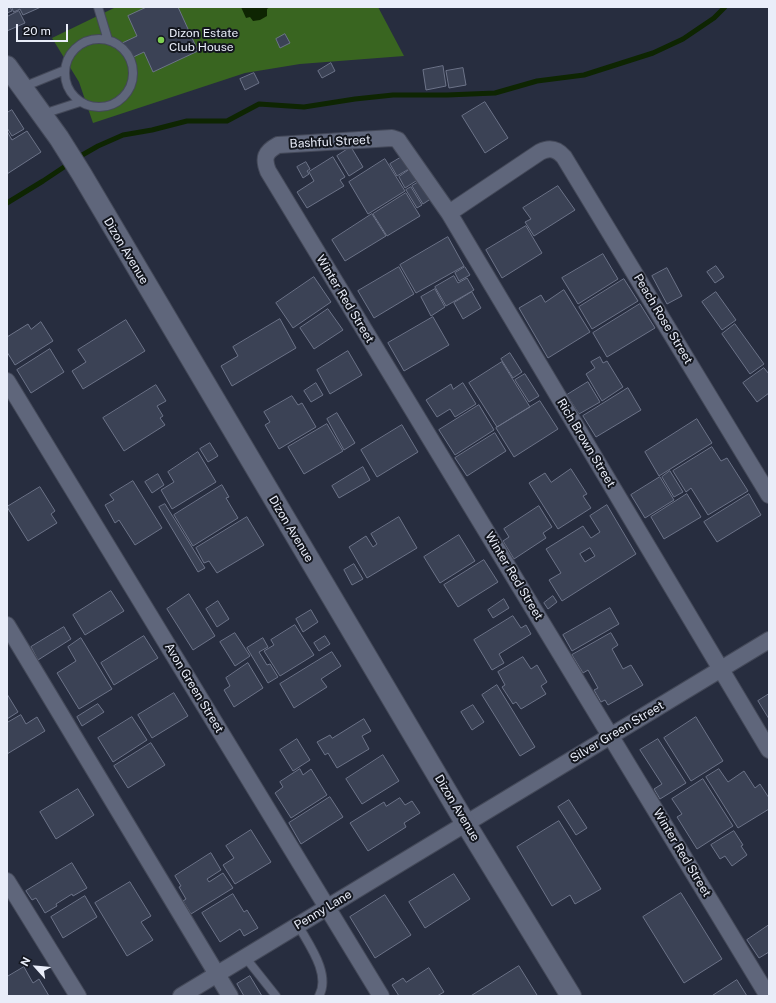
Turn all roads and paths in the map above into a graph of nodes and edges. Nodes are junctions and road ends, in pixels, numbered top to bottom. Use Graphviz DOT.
graph roads {
  1 [pos="98,7"];
  2 [pos="108,40"];
  3 [pos="7,66"];
  4 [pos="65,70"];
  5 [pos="23,87"];
  6 [pos="80,102"];
  7 [pos="42,115"];
  8 [pos="398,140"];
  9 [pos="266,154"];
  10 [pos="449,213"];
  11 [pos="7,381"];
  12 [pos="769,495"];
  13 [pos="7,625"];
  14 [pos="769,640"];
  15 [pos="720,670"];
  16 [pos="611,736"];
  17 [pos="769,750"];
  18 [pos="466,824"];
  19 [pos="7,881"];
  20 [pos="327,908"];
  21 [pos="298,925"];
  22 [pos="245,957"];
  23 [pos="217,974"];
  24 [pos="78,996"];
  25 [pos="181,996"];
  26 [pos="230,996"];
  27 [pos="276,996"];
  28 [pos="319,996"];
  29 [pos="381,996"];
  30 [pos="571,996"];
  31 [pos="768,996"];
  1 -- 2 [label="lane"];
  2 -- 4 [label="lane"];
  2 -- 6 [label="lane"];
  3 -- 5 [label="street, Dizon Avenue"];
  4 -- 5 [label="lane"];
  4 -- 6 [label="lane"];
  5 -- 7 [label="street, Dizon Avenue"];
  6 -- 7 [label="lane"];
  7 -- 18 [label="street, Dizon Avenue"];
  8 -- 9 [label="street, Bashful Street"];
  8 -- 10 [label="street, Rich Brown Street"];
  9 -- 16 [label="street, Winter Red Street"];
  10 -- 12 [label="street, Peach Rose Street"];
  10 -- 15 [label="street, Rich Brown Street"];
  11 -- 20 [label="street, Avon Green Street"];
  13 -- 23 [label="street"];
  14 -- 15 [label="street, Silver Green Street"];
  15 -- 16 [label="street, Silver Green Street"];
  15 -- 17 [label="street, Rich Brown Street"];
  16 -- 18 [label="street, Silver Green Street"];
  16 -- 31 [label="street, Winter Red Street"];
  18 -- 20 [label="street, Penny Lane"];
  18 -- 30 [label="street, Dizon Avenue"];
  19 -- 24 [label="street"];
  20 -- 21 [label="street, Penny Lane"];
  20 -- 29 [label="street, Avon Green Street"];
  21 -- 22 [label="street, Penny Lane"];
  21 -- 28 [label="lane"];
  22 -- 23 [label="street, Penny Lane"];
  22 -- 27 [label="lane"];
  23 -- 25 [label="street, Penny Lane"];
  23 -- 26 [label="street"];
}
